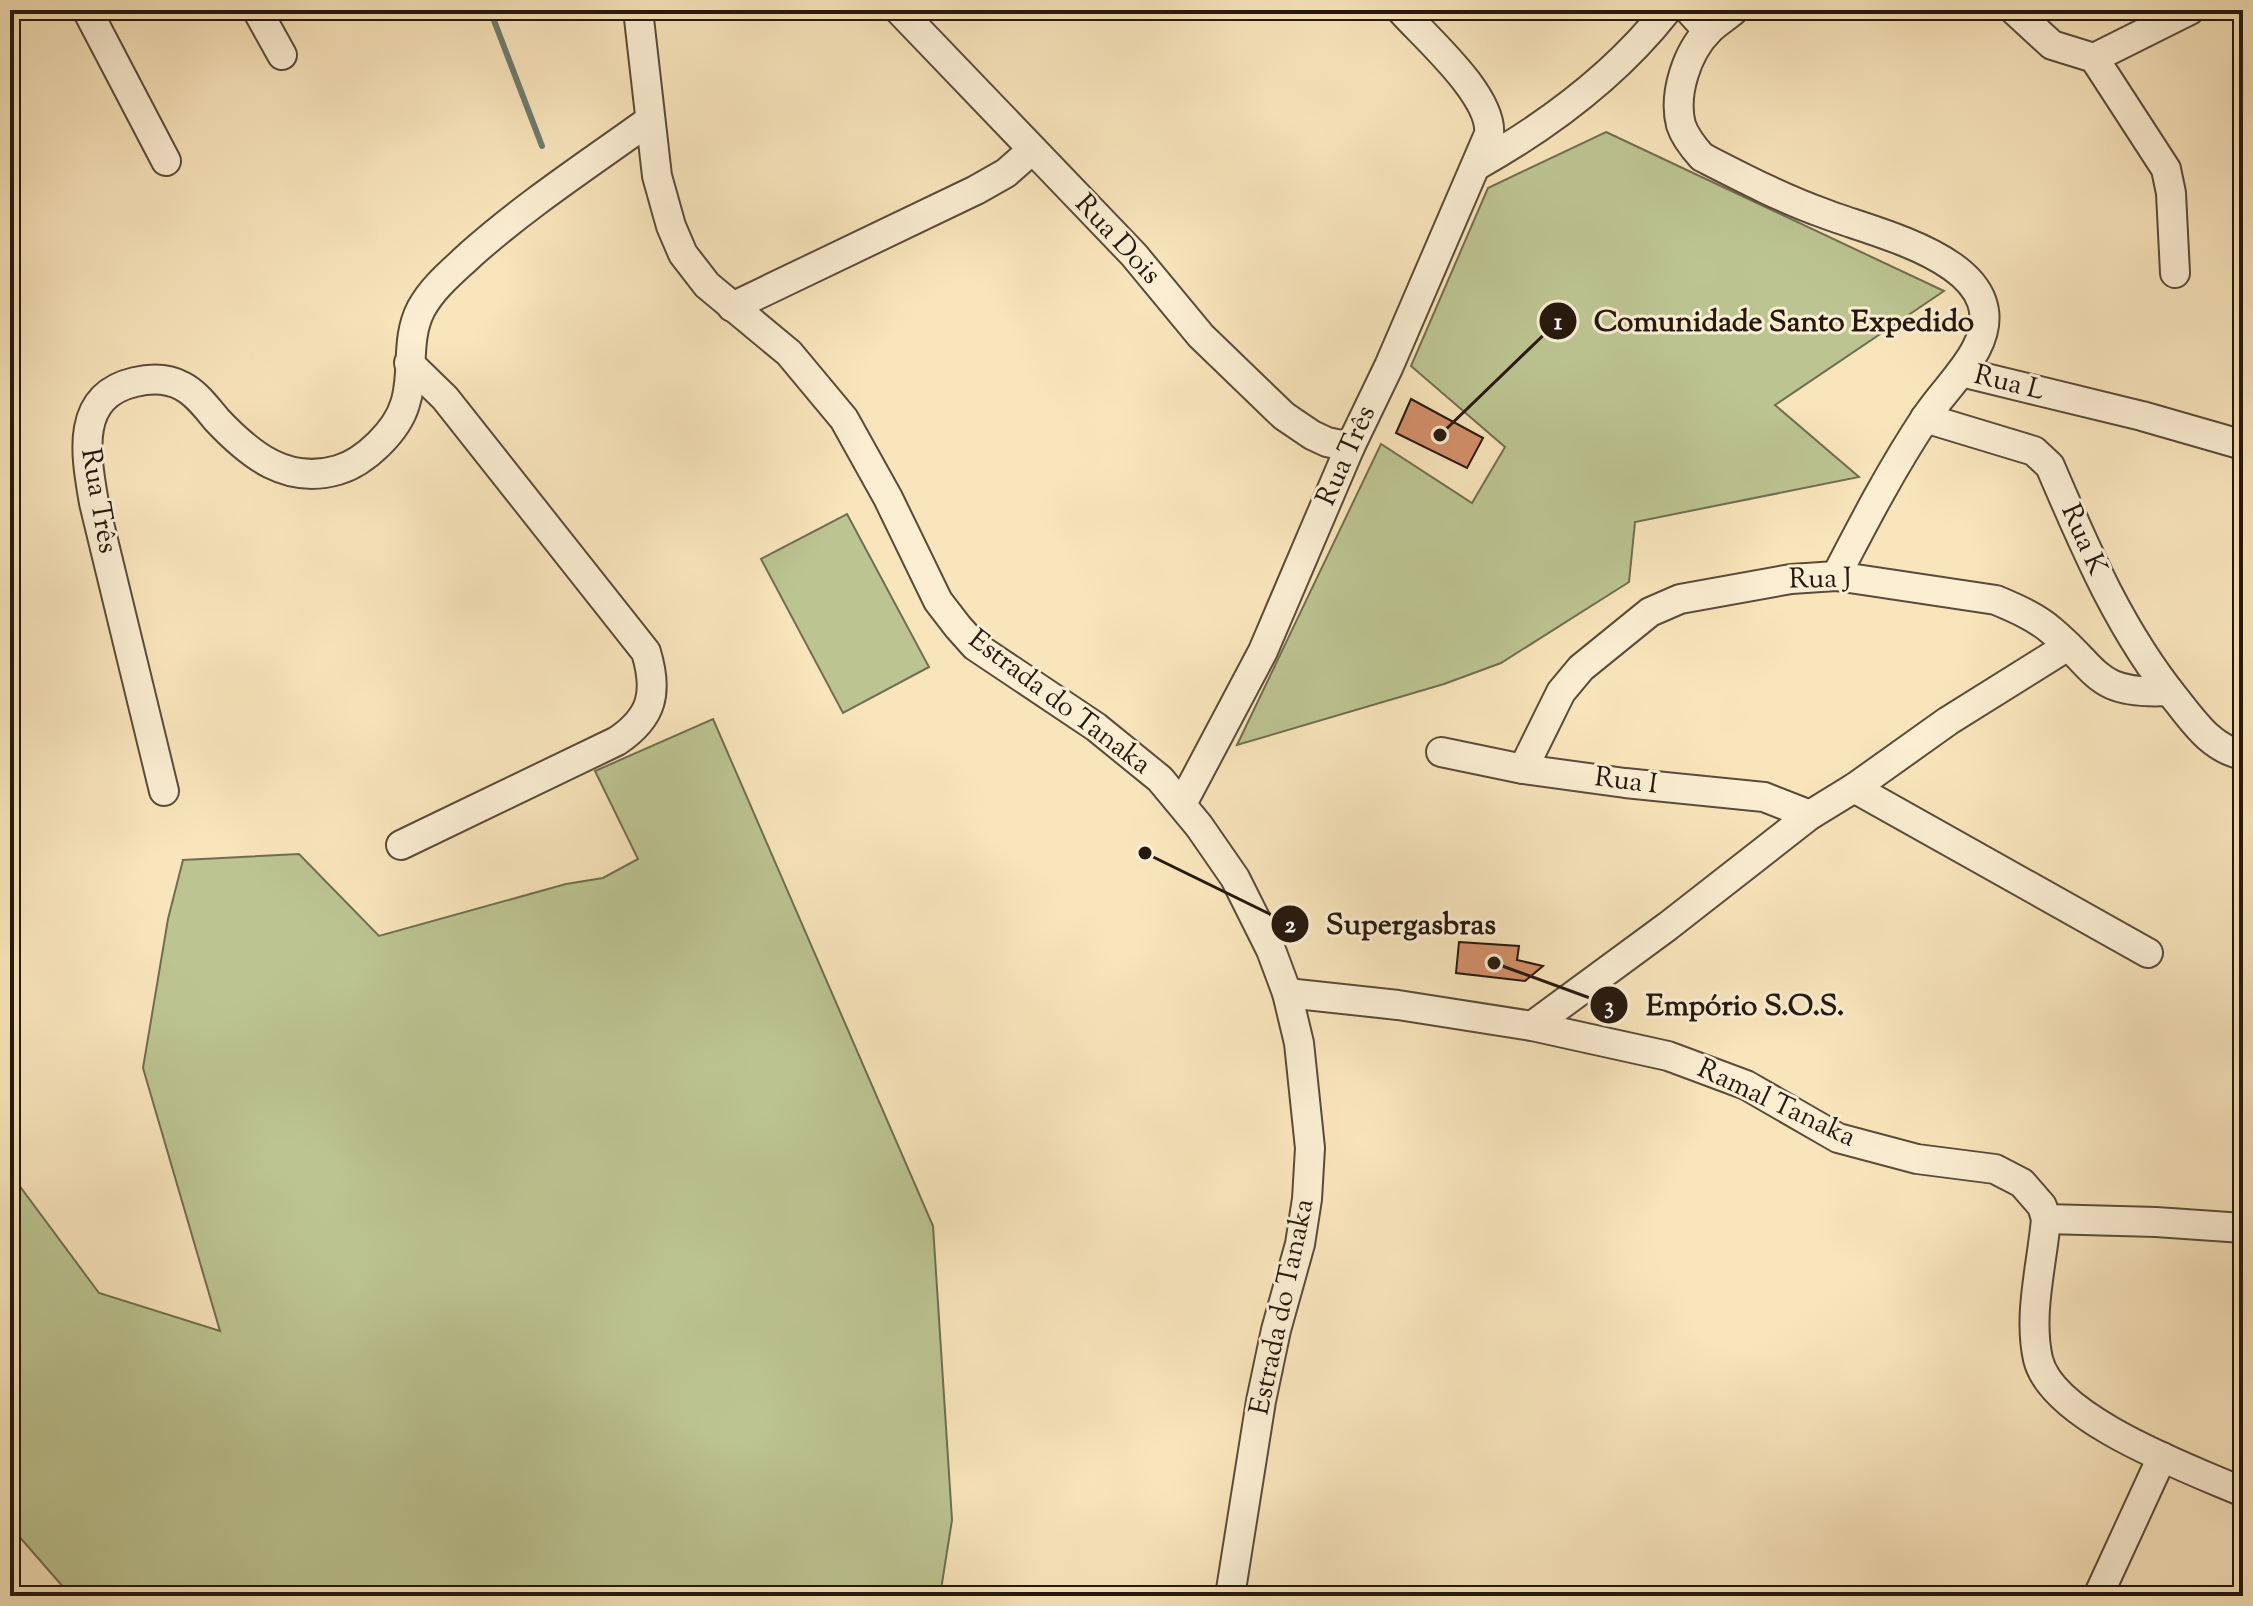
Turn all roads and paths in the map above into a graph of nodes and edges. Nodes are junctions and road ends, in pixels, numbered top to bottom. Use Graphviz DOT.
graph roads {
  1 [pos="87,10"];
  2 [pos="257,10"];
  3 [pos="638,10"];
  4 [pos="899,10"];
  5 [pos="1401,10"];
  6 [pos="1667,10"];
  7 [pos="1734,10"];
  8 [pos="2014,10"];
  9 [pos="2190,10"];
  10 [pos="1698,21"];
  11 [pos="282,55"];
  12 [pos="2094,58"];
  13 [pos="650,120"];
  14 [pos="1032,150"];
  15 [pos="166,161"];
  16 [pos="1476,166"];
  17 [pos="2175,273"];
  18 [pos="732,307"];
  19 [pos="409,363"];
  20 [pos="1961,372"];
  21 [pos="1925,418"];
  22 [pos="2243,445"];
  23 [pos="1350,447"];
  24 [pos="1836,576"];
  25 [pos="2068,646"];
  26 [pos="2169,691"];
  27 [pos="1441,752"];
  28 [pos="2243,755"];
  29 [pos="1523,769"];
  30 [pos="1854,788"];
  31 [pos="164,791"];
  32 [pos="1182,804"];
  33 [pos="1810,815"];
  34 [pos="401,845"];
  35 [pos="2148,953"];
  36 [pos="1287,993"];
  37 [pos="1532,1026"];
  38 [pos="2046,1219"];
  39 [pos="2243,1228"];
  40 [pos="2162,1457"];
  41 [pos="2243,1492"];
  42 [pos="1230,1596"];
  43 [pos="2098,1596"];
  1 -- 15 [label="street"];
  2 -- 11 [label="street"];
  3 -- 13 [label="street, Estrada do Tanaka"];
  4 -- 14 [label="street, Rua Dois"];
  5 -- 16 [label="street, Rua Três"];
  6 -- 16 [label="street"];
  7 -- 10 [label="street"];
  8 -- 12 [label="street"];
  9 -- 12 [label="street"];
  10 -- 20 [label="street"];
  12 -- 17 [label="street"];
  13 -- 18 [label="street, Estrada do Tanaka"];
  13 -- 19 [label="street, Rua Três"];
  14 -- 18 [label="street"];
  14 -- 23 [label="street, Rua Dois"];
  16 -- 23 [label="street, Rua Três"];
  18 -- 32 [label="street, Estrada do Tanaka"];
  19 -- 31 [label="street, Rua Três"];
  19 -- 34 [label="street"];
  20 -- 21 [label="street, Rua L"];
  20 -- 22 [label="street, Rua L"];
  21 -- 24 [label="street, Rua L"];
  21 -- 26 [label="street, Rua K"];
  23 -- 32 [label="street, Rua Três"];
  24 -- 25 [label="street, Rua J"];
  24 -- 29 [label="street, Rua J"];
  25 -- 26 [label="street, Rua J"];
  25 -- 30 [label="street"];
  26 -- 28 [label="street, Rua K"];
  27 -- 29 [label="street, Rua I"];
  29 -- 33 [label="street, Rua I"];
  30 -- 33 [label="street"];
  30 -- 35 [label="street"];
  32 -- 36 [label="street, Estrada do Tanaka"];
  33 -- 37 [label="street"];
  36 -- 37 [label="street, Ramal Tanaka"];
  36 -- 42 [label="street, Estrada do Tanaka"];
  37 -- 38 [label="street, Ramal Tanaka"];
  38 -- 39 [label="street"];
  38 -- 40 [label="street"];
  40 -- 41 [label="street"];
  40 -- 43 [label="street"];
}
